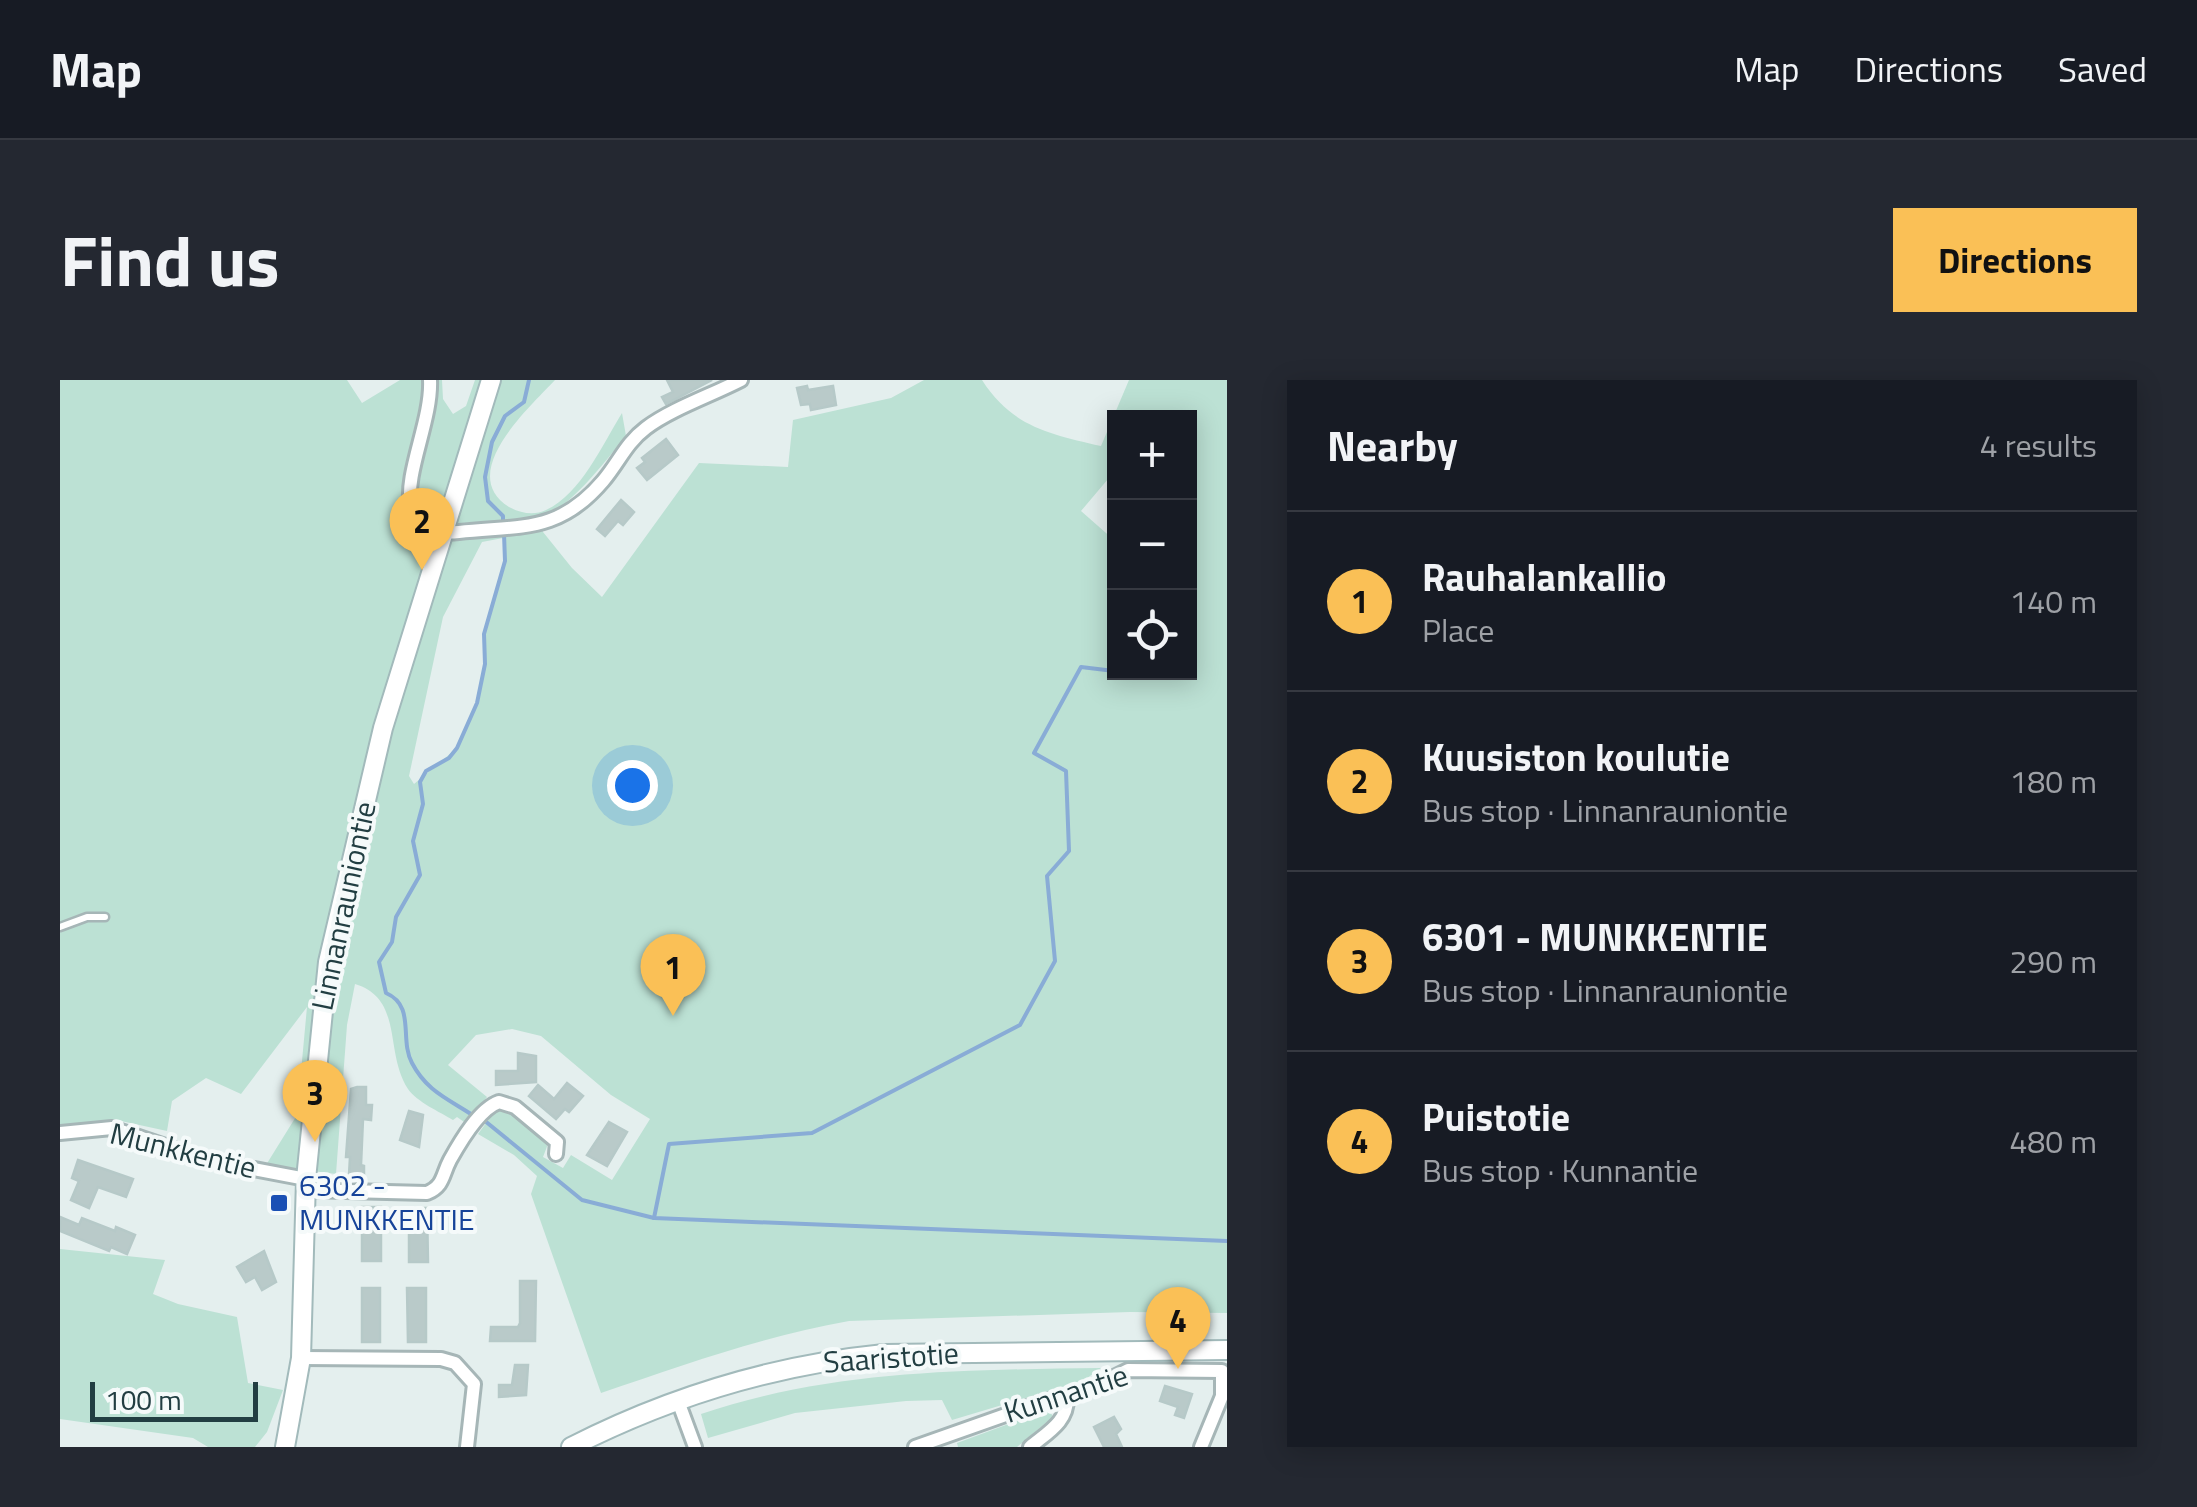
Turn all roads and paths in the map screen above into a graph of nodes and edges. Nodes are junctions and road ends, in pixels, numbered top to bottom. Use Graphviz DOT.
graph roads {
  1 [pos="430,380"];
  2 [pos="491,380"];
  3 [pos="741,380"];
  4 [pos="442,534"];
  5 [pos="105,917"];
  6 [pos="60,927"];
  7 [pos="60,1133"];
  8 [pos="556,1154"];
  9 [pos="306,1184"];
  10 [pos="1227,1350"];
  11 [pos="301,1358"];
  12 [pos="1068,1397"];
  13 [pos="678,1402"];
  14 [pos="944,1442"];
  15 [pos="285,1447"];
  16 [pos="467,1447"];
  17 [pos="570,1447"];
  18 [pos="695,1447"];
  19 [pos="915,1447"];
  20 [pos="1030,1447"];
  21 [pos="1202,1447"];
  1 -- 4 [label="street"];
  2 -- 4 [label="street, Linnanrauniontie"];
  3 -- 4 [label="street"];
  4 -- 9 [label="street, Linnanrauniontie"];
  5 -- 6 [label="lane"];
  7 -- 9 [label="street, Munkkentie"];
  8 -- 9 [label="street, Munkkentie"];
  9 -- 11 [label="street, Linnanrauniontie"];
  10 -- 13 [label="street, Saaristotie"];
  11 -- 15 [label="street, Linnanrauniontie"];
  11 -- 16 [label="street"];
  12 -- 14 [label="street, Kunnantie"];
  12 -- 20 [label="street"];
  12 -- 21 [label="street, Kunnantie"];
  13 -- 17 [label="street, Saaristotie"];
  13 -- 18 [label="street"];
  14 -- 19 [label="street, Kunnantie"];
}
